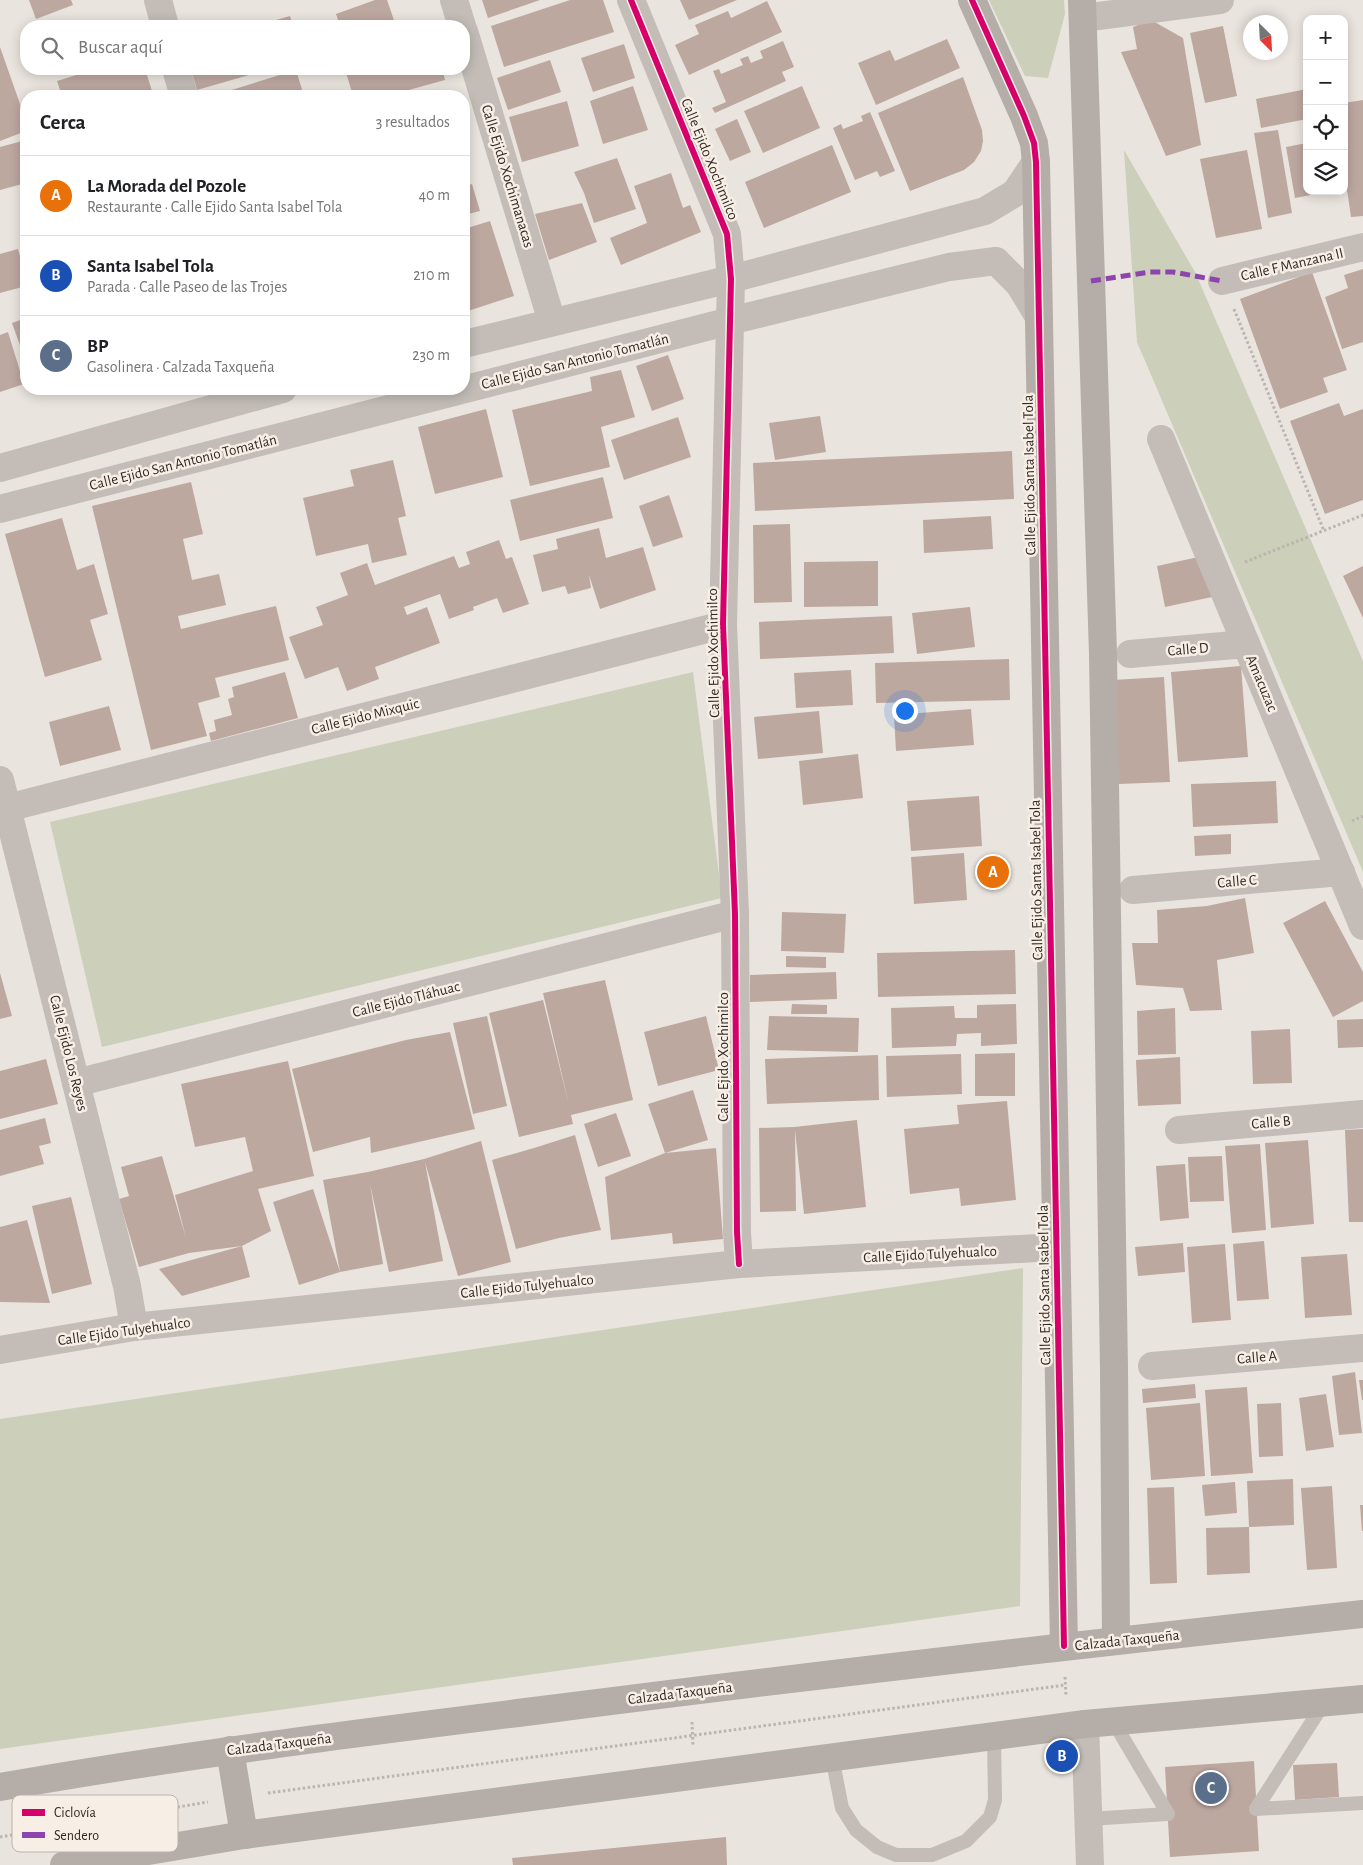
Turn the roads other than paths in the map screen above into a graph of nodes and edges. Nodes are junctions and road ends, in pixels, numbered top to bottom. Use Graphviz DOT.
graph roads {
  1 [pos="158,0"];
  2 [pos="454,0"];
  3 [pos="631,0"];
  4 [pos="972,0"];
  5 [pos="1220,0"];
  6 [pos="1082,9"];
  7 [pos="163,20"];
  8 [pos="460,20"];
  9 [pos="470,51"];
  10 [pos="178,75"];
  11 [pos="182,90"];
  12 [pos="1036,162"];
  13 [pos="1363,247"];
  14 [pos="732,279"];
  15 [pos="1222,281"];
  16 [pos="1039,317"];
  17 [pos="730,321"];
  18 [pos="552,322"];
  19 [pos="470,342"];
  20 [pos="470,388"];
  21 [pos="254,395"];
  22 [pos="443,395"];
  23 [pos="1162,440"];
  24 [pos="0,468"];
  25 [pos="0,509"];
  26 [pos="723,625"];
  27 [pos="1246,644"];
  28 [pos="1130,654"];
  29 [pos="0,780"];
  30 [pos="6,808"];
  31 [pos="1340,872"];
  32 [pos="1133,890"];
  33 [pos="735,914"];
  34 [pos="1363,926"];
  35 [pos="76,1083"];
  36 [pos="1363,1114"];
  37 [pos="1178,1130"];
  38 [pos="1056,1247"];
  39 [pos="739,1264"];
  40 [pos="134,1327"];
  41 [pos="1363,1348"];
  42 [pos="0,1350"];
  43 [pos="1152,1366"];
  44 [pos="1363,1614"];
  45 [pos="1116,1641"];
  46 [pos="1064,1646"];
  47 [pos="1363,1699"];
  48 [pos="1324,1703"];
  49 [pos="1113,1722"];
  50 [pos="1076,1725"];
  51 [pos="994,1736"];
  52 [pos="230,1750"];
  53 [pos="832,1757"];
  54 [pos="0,1788"];
  55 [pos="1363,1803"];
  56 [pos="1088,1819"];
  57 [pos="244,1836"];
  58 [pos="178,1847"];
  59 [pos="145,1852"];
  60 [pos="64,1865"];
  61 [pos="1090,1865"];
  1 -- 7 [label="street"];
  2 -- 8 [label="street"];
  3 -- 14 [label="street, Calle Ejido Xochimilco"];
  4 -- 12 [label="street, Calle Ejido Santa Isabel Tola"];
  5 -- 6 [label="street"];
  6 -- 45 [label="street"];
  9 -- 18 [label="street, Calle Ejido Xochimanacas"];
  10 -- 11 [label="street"];
  12 -- 14 [label="street"];
  12 -- 16 [label="street, Calle Ejido Santa Isabel Tola"];
  13 -- 15 [label="street, Calle F Manzana II"];
  14 -- 17 [label="street, Calle Ejido Xochimilco"];
  14 -- 18 [label="street"];
  16 -- 17 [label="street, Calle Ejido San Antonio Tomatlán"];
  16 -- 38 [label="street, Calle Ejido Santa Isabel Tola"];
  17 -- 20 [label="street, Calle Ejido San Antonio Tomatlán"];
  17 -- 26 [label="street, Calle Ejido Xochimilco"];
  18 -- 19 [label="street"];
  21 -- 24 [label="street"];
  22 -- 25 [label="street, Calle Ejido San Antonio Tomatlán"];
  23 -- 27 [label="street, Amacuzac"];
  26 -- 30 [label="street, Calle Ejido Mixquic"];
  26 -- 33 [label="street, Calle Ejido Xochimilco"];
  27 -- 28 [label="street, Calle D"];
  27 -- 31 [label="street, Amacuzac"];
  29 -- 30 [label="street, Calle Ejido Los Reyes"];
  30 -- 35 [label="street, Calle Ejido Los Reyes"];
  31 -- 32 [label="street, Calle C"];
  31 -- 34 [label="street, Amacuzac"];
  33 -- 35 [label="street, Calle Ejido Tláhuac"];
  33 -- 39 [label="street, Calle Ejido Xochimilco"];
  35 -- 40 [label="street, Calle Ejido Los Reyes"];
  36 -- 37 [label="street, Calle B"];
  38 -- 39 [label="street, Calle Ejido Tulyehualco"];
  38 -- 46 [label="street, Calle Ejido Santa Isabel Tola"];
  39 -- 40 [label="street, Calle Ejido Tulyehualco"];
  40 -- 42 [label="street, Calle Ejido Tulyehualco"];
  41 -- 43 [label="street, Calle A"];
  44 -- 45 [label="street, Calzada Taxqueña"];
  45 -- 46 [label="street, Calzada Taxqueña"];
  46 -- 52 [label="street, Calzada Taxqueña"];
  47 -- 48 [label="street"];
  48 -- 49 [label="street"];
  48 -- 55 [label="lane"];
  49 -- 50 [label="street"];
  49 -- 56 [label="lane"];
  50 -- 51 [label="street"];
  50 -- 56 [label="street"];
  51 -- 53 [label="street"];
  51 -- 53 [label="lane"];
  52 -- 54 [label="street, Calzada Taxqueña"];
  52 -- 57 [label="street"];
  53 -- 57 [label="street"];
  56 -- 61 [label="street"];
  57 -- 58 [label="street"];
  59 -- 60 [label="street"];
}
